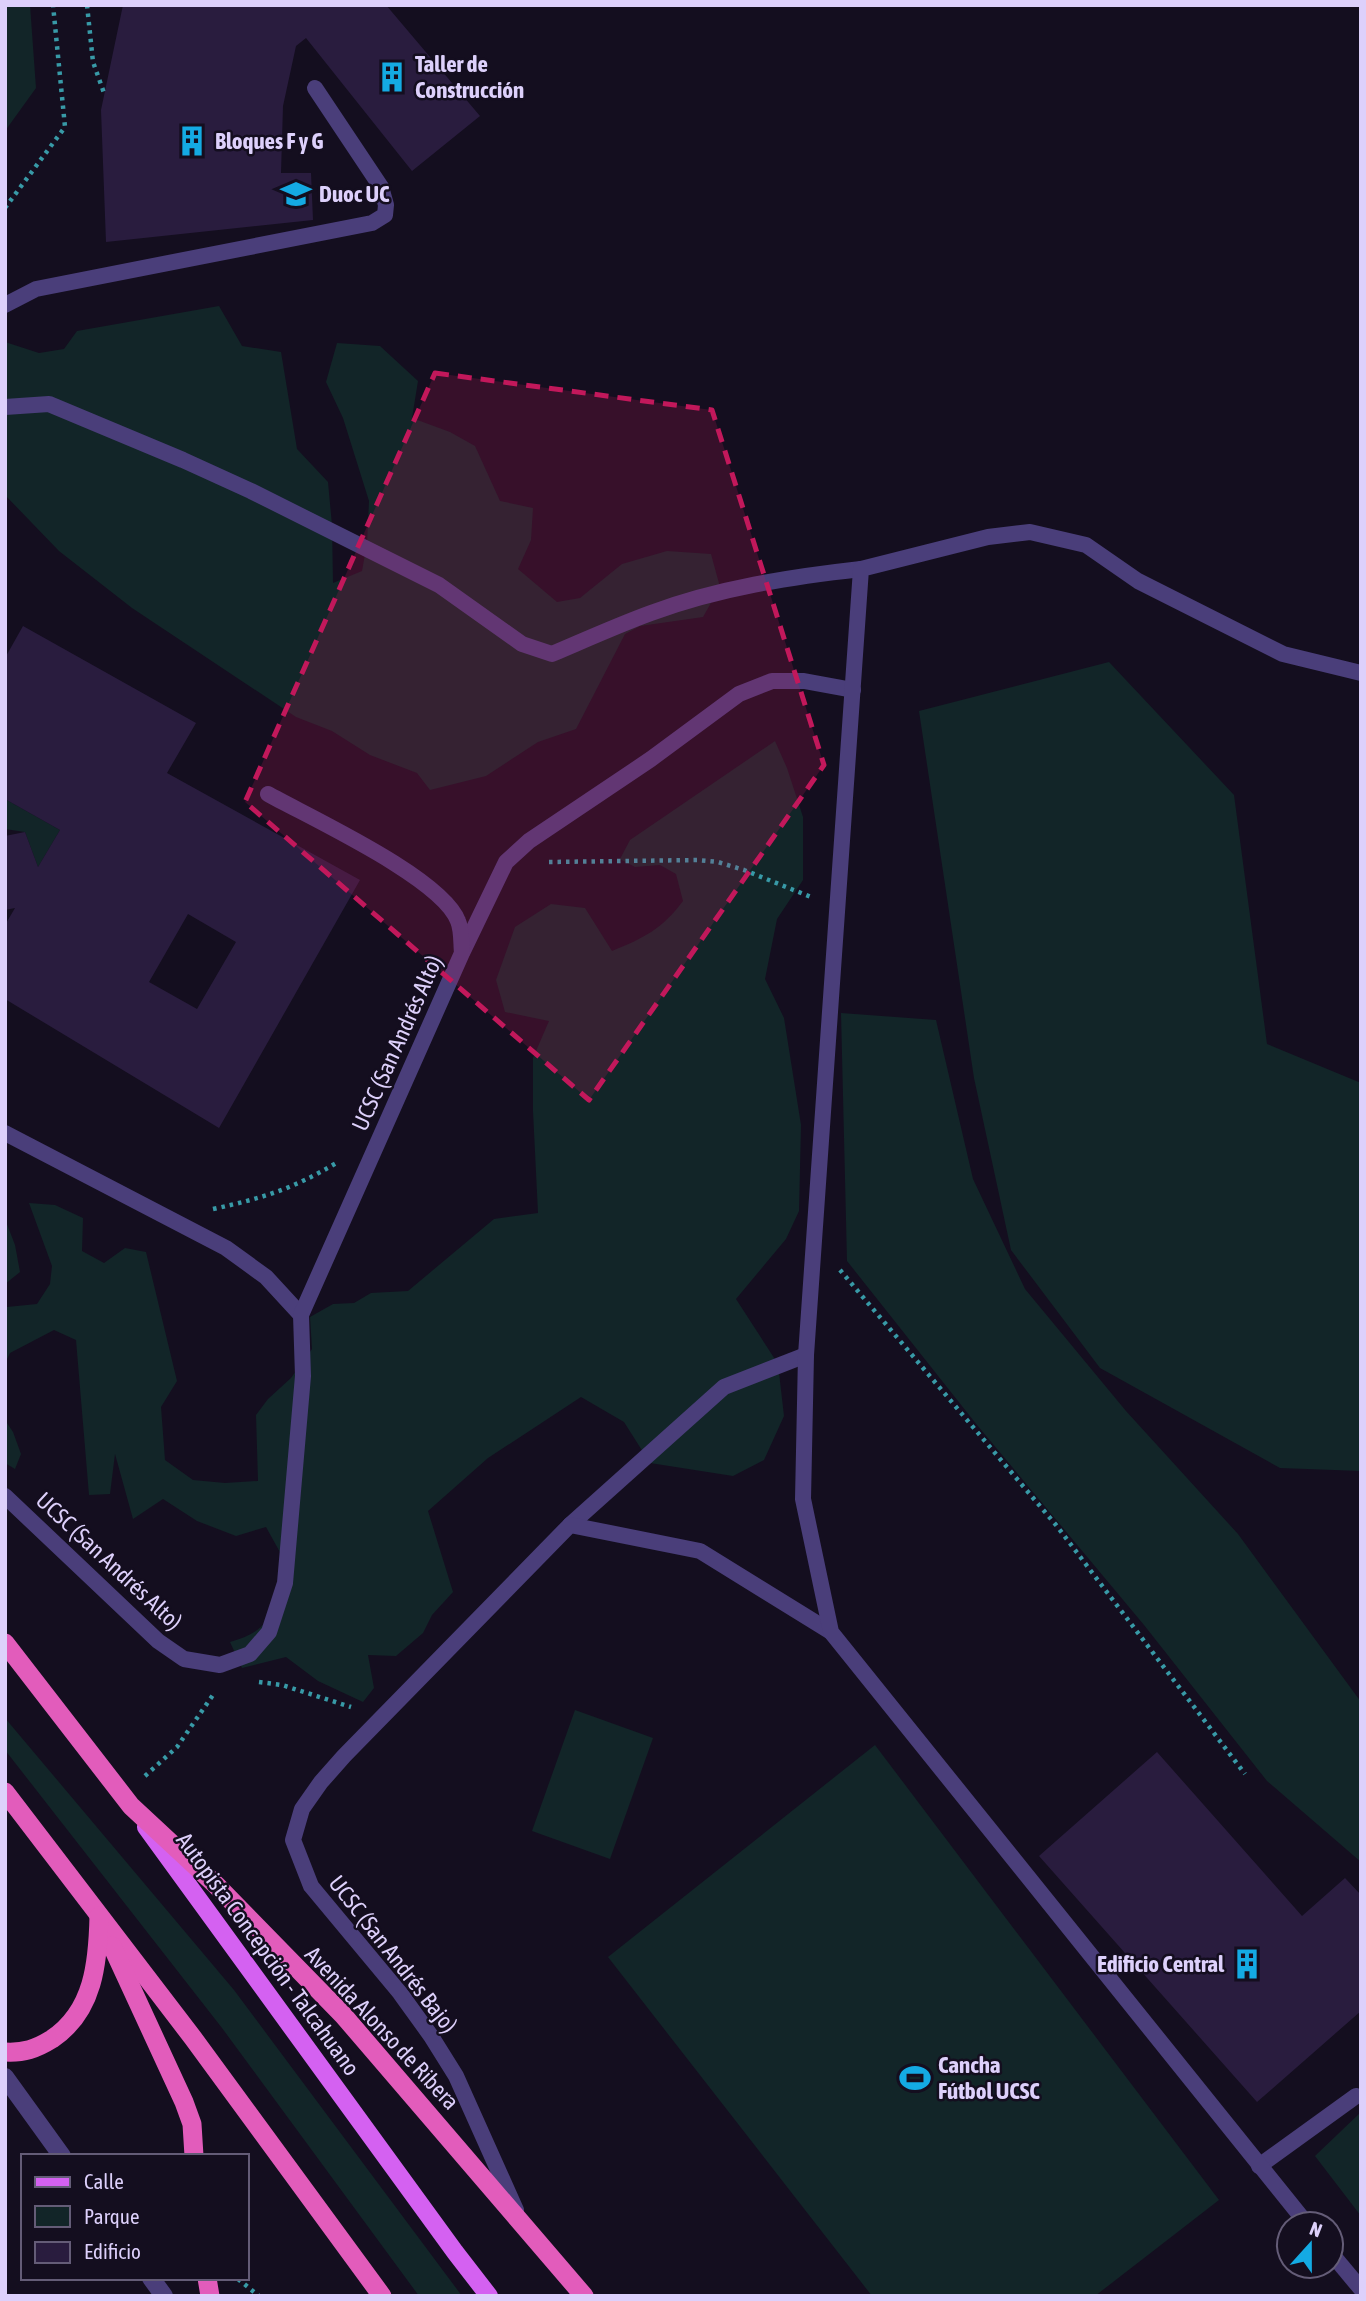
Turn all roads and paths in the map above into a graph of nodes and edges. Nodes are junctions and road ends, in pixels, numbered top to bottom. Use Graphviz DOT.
graph roads {
  1 [pos="53,5"];
  2 [pos="87,5"];
  3 [pos="315,88"];
  4 [pos="104,93"];
  5 [pos="5,208"];
  6 [pos="5,305"];
  7 [pos="5,407"];
  8 [pos="861,569"];
  9 [pos="1361,673"];
  10 [pos="853,690"];
  11 [pos="268,794"];
  12 [pos="506,862"];
  13 [pos="837,908"];
  14 [pos="462,953"];
  15 [pos="5,1133"];
  16 [pos="341,1160"];
  17 [pos="200,1209"];
  18 [pos="814,1242"];
  19 [pos="301,1315"];
  20 [pos="806,1355"];
  21 [pos="5,1496"];
  22 [pos="570,1525"];
  23 [pos="831,1632"];
  24 [pos="5,1643"];
  25 [pos="225,1668"];
  26 [pos="354,1708"];
  27 [pos="1245,1774"];
  28 [pos="5,1793"];
  29 [pos="127,1801"];
  30 [pos="99,1916"];
  31 [pos="5,2052"];
  32 [pos="5,2077"];
  33 [pos="1356,2096"];
  34 [pos="61,2154"];
  35 [pos="194,2154"];
  36 [pos="1259,2166"];
  37 [pos="1295,2210"];
  38 [pos="521,2222"];
  39 [pos="1345,2270"];
  40 [pos="152,2280"];
  41 [pos="239,2280"];
  42 [pos="1361,2289"];
  43 [pos="164,2296"];
  44 [pos="259,2296"];
  45 [pos="382,2296"];
  46 [pos="489,2296"];
  47 [pos="584,2296"];
  1 -- 5 [label="path"];
  2 -- 4 [label="path"];
  3 -- 6 [label="lane"];
  7 -- 8 [label="lane"];
  8 -- 9 [label="lane"];
  8 -- 10 [label="lane"];
  10 -- 12 [label="lane"];
  10 -- 13 [label="lane"];
  11 -- 14 [label="lane, UCSC (San Andrés Alto)"];
  12 -- 13 [label="path"];
  12 -- 14 [label="lane"];
  13 -- 18 [label="lane"];
  14 -- 19 [label="lane, UCSC (San Andrés Alto)"];
  15 -- 19 [label="lane"];
  16 -- 17 [label="path"];
  18 -- 20 [label="lane"];
  18 -- 27 [label="path"];
  19 -- 25 [label="lane, UCSC (San Andrés Alto)"];
  20 -- 22 [label="lane, UCSC (San Andrés Bajo)"];
  20 -- 23 [label="lane"];
  21 -- 25 [label="lane, UCSC (San Andrés Alto)"];
  22 -- 23 [label="lane"];
  22 -- 38 [label="lane, UCSC (San Andrés Bajo)"];
  23 -- 36 [label="lane"];
  24 -- 29 [label="highway, Autopista Concepción - Talcahuano"];
  25 -- 26 [label="path"];
  25 -- 29 [label="path"];
  28 -- 30 [label="highway"];
  29 -- 38 [label="highway, Avenida Alonso de Ribera"];
  29 -- 46 [label="main road, Autopista Concepción - Talcahuano"];
  30 -- 31 [label="highway"];
  30 -- 35 [label="highway"];
  30 -- 45 [label="highway"];
  32 -- 34 [label="street"];
  33 -- 36 [label="lane"];
  36 -- 37 [label="lane"];
  38 -- 47 [label="highway, Avenida Alonso de Ribera"];
  39 -- 42 [label="lane"];
  40 -- 43 [label="street"];
  41 -- 44 [label="path"];
}
